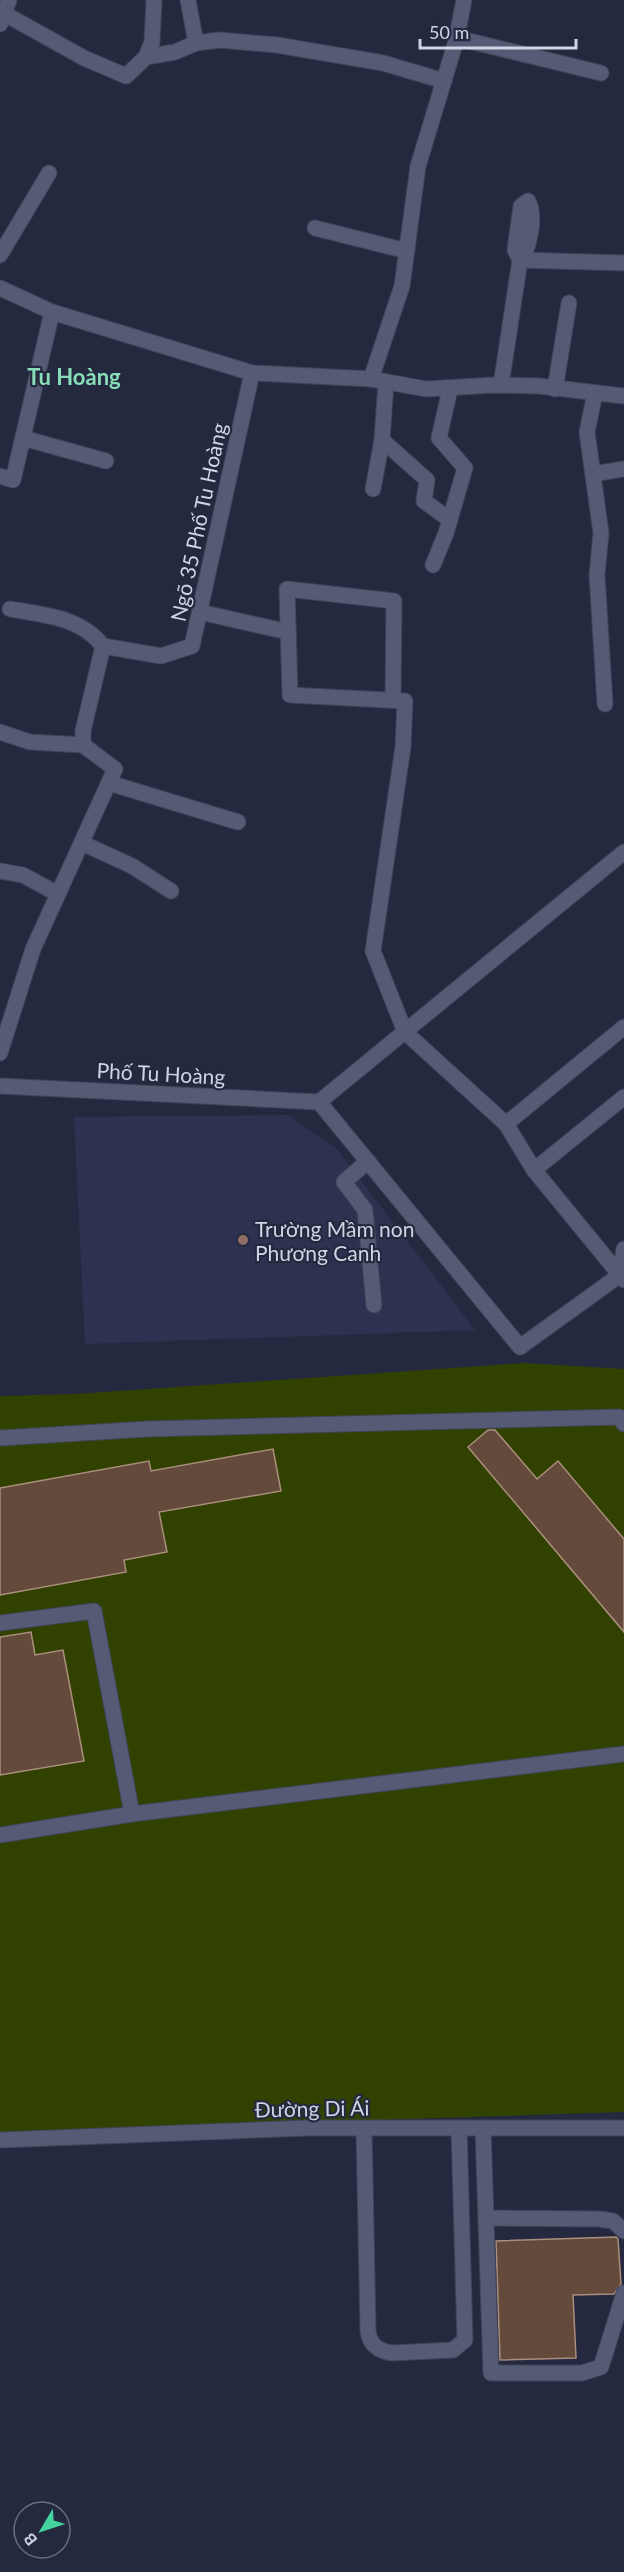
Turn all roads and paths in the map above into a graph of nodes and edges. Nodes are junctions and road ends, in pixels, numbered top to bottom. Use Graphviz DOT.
graph roads {
  1 [pos="154,0"];
  2 [pos="188,0"];
  3 [pos="464,0"];
  4 [pos="4,13"];
  5 [pos="457,38"];
  6 [pos="196,43"];
  7 [pos="147,57"];
  8 [pos="601,74"];
  9 [pos="444,81"];
  10 [pos="49,173"];
  11 [pos="532,208"];
  12 [pos="315,228"];
  13 [pos="407,251"];
  14 [pos="0,255"];
  15 [pos="520,260"];
  16 [pos="624,264"];
  17 [pos="0,288"];
  18 [pos="569,303"];
  19 [pos="51,312"];
  20 [pos="252,373"];
  21 [pos="371,379"];
  22 [pos="386,383"];
  23 [pos="501,385"];
  24 [pos="450,389"];
  25 [pos="555,389"];
  26 [pos="595,393"];
  27 [pos="624,396"];
  28 [pos="23,438"];
  29 [pos="382,440"];
  30 [pos="106,461"];
  31 [pos="624,469"];
  32 [pos="593,474"];
  33 [pos="0,476"];
  34 [pos="373,489"];
  35 [pos="450,520"];
  36 [pos="433,564"];
  37 [pos="10,609"];
  38 [pos="200,612"];
  39 [pos="288,633"];
  40 [pos="104,646"];
  41 [pos="393,700"];
  42 [pos="605,704"];
  43 [pos="0,732"];
  44 [pos="83,745"];
  45 [pos="108,783"];
  46 [pos="238,822"];
  47 [pos="82,843"];
  48 [pos="624,852"];
  49 [pos="0,871"];
  50 [pos="171,891"];
  51 [pos="58,894"];
  52 [pos="624,1027"];
  53 [pos="405,1032"];
  54 [pos="0,1053"];
  55 [pos="0,1086"];
  56 [pos="624,1097"];
  57 [pos="320,1102"];
  58 [pos="506,1124"];
  59 [pos="368,1161"];
  60 [pos="534,1170"];
  61 [pos="624,1249"];
  62 [pos="622,1277"];
  63 [pos="374,1305"];
  64 [pos="624,1424"];
  65 [pos="0,1438"];
  66 [pos="0,1623"];
  67 [pos="624,1754"];
  68 [pos="132,1814"];
  69 [pos="0,1835"];
  70 [pos="364,2128"];
  71 [pos="459,2128"];
  72 [pos="483,2128"];
  73 [pos="624,2128"];
  74 [pos="0,2140"];
  75 [pos="486,2218"];
  76 [pos="624,2231"];
  77 [pos="624,2293"];
  1 -- 7 [label="street"];
  2 -- 6 [label="street"];
  3 -- 5 [label="street"];
  4 -- 7 [label="street"];
  5 -- 8 [label="street"];
  5 -- 9 [label="street"];
  6 -- 7 [label="street"];
  6 -- 9 [label="street"];
  9 -- 13 [label="street"];
  10 -- 14 [label="street"];
  11 -- 15 [label="street"];
  12 -- 13 [label="street"];
  13 -- 21 [label="street"];
  15 -- 16 [label="street"];
  15 -- 23 [label="street"];
  17 -- 19 [label="street"];
  18 -- 25 [label="street"];
  19 -- 20 [label="street"];
  19 -- 28 [label="street"];
  20 -- 21 [label="street"];
  20 -- 38 [label="street, Ngõ 35 Phố Tu Hoàng"];
  21 -- 22 [label="street"];
  22 -- 24 [label="street"];
  22 -- 29 [label="street"];
  23 -- 24 [label="street"];
  23 -- 25 [label="street"];
  24 -- 35 [label="street"];
  25 -- 26 [label="street"];
  26 -- 27 [label="street"];
  26 -- 32 [label="street"];
  28 -- 30 [label="street"];
  28 -- 33 [label="street"];
  29 -- 34 [label="street"];
  29 -- 35 [label="street"];
  31 -- 32 [label="street"];
  32 -- 42 [label="street"];
  35 -- 36 [label="street"];
  37 -- 40 [label="street"];
  38 -- 39 [label="street"];
  38 -- 40 [label="street, Ngõ 35 Phố Tu Hoàng"];
  39 -- 41 [label="street"];
  39 -- 41 [label="street"];
  40 -- 44 [label="street"];
  41 -- 53 [label="street"];
  43 -- 44 [label="street"];
  44 -- 45 [label="street"];
  45 -- 46 [label="street"];
  45 -- 47 [label="street"];
  47 -- 50 [label="street"];
  47 -- 51 [label="street"];
  48 -- 53 [label="street"];
  49 -- 51 [label="street"];
  51 -- 54 [label="street"];
  52 -- 58 [label="street"];
  53 -- 57 [label="street"];
  53 -- 58 [label="street"];
  55 -- 57 [label="street, Phố Tu Hoàng"];
  56 -- 60 [label="street"];
  57 -- 59 [label="street"];
  58 -- 60 [label="street"];
  59 -- 62 [label="street"];
  59 -- 63 [label="street"];
  60 -- 62 [label="street"];
  61 -- 62 [label="street"];
  64 -- 65 [label="street"];
  66 -- 68 [label="street"];
  67 -- 68 [label="street"];
  68 -- 69 [label="street"];
  70 -- 71 [label="street, Đường Di Ái"];
  70 -- 71 [label="street"];
  70 -- 74 [label="street, Đường Di Ái"];
  71 -- 72 [label="street, Đường Di Ái"];
  72 -- 73 [label="street, Đường Di Ái"];
  72 -- 75 [label="street"];
  75 -- 76 [label="street"];
  75 -- 77 [label="street"];
}
